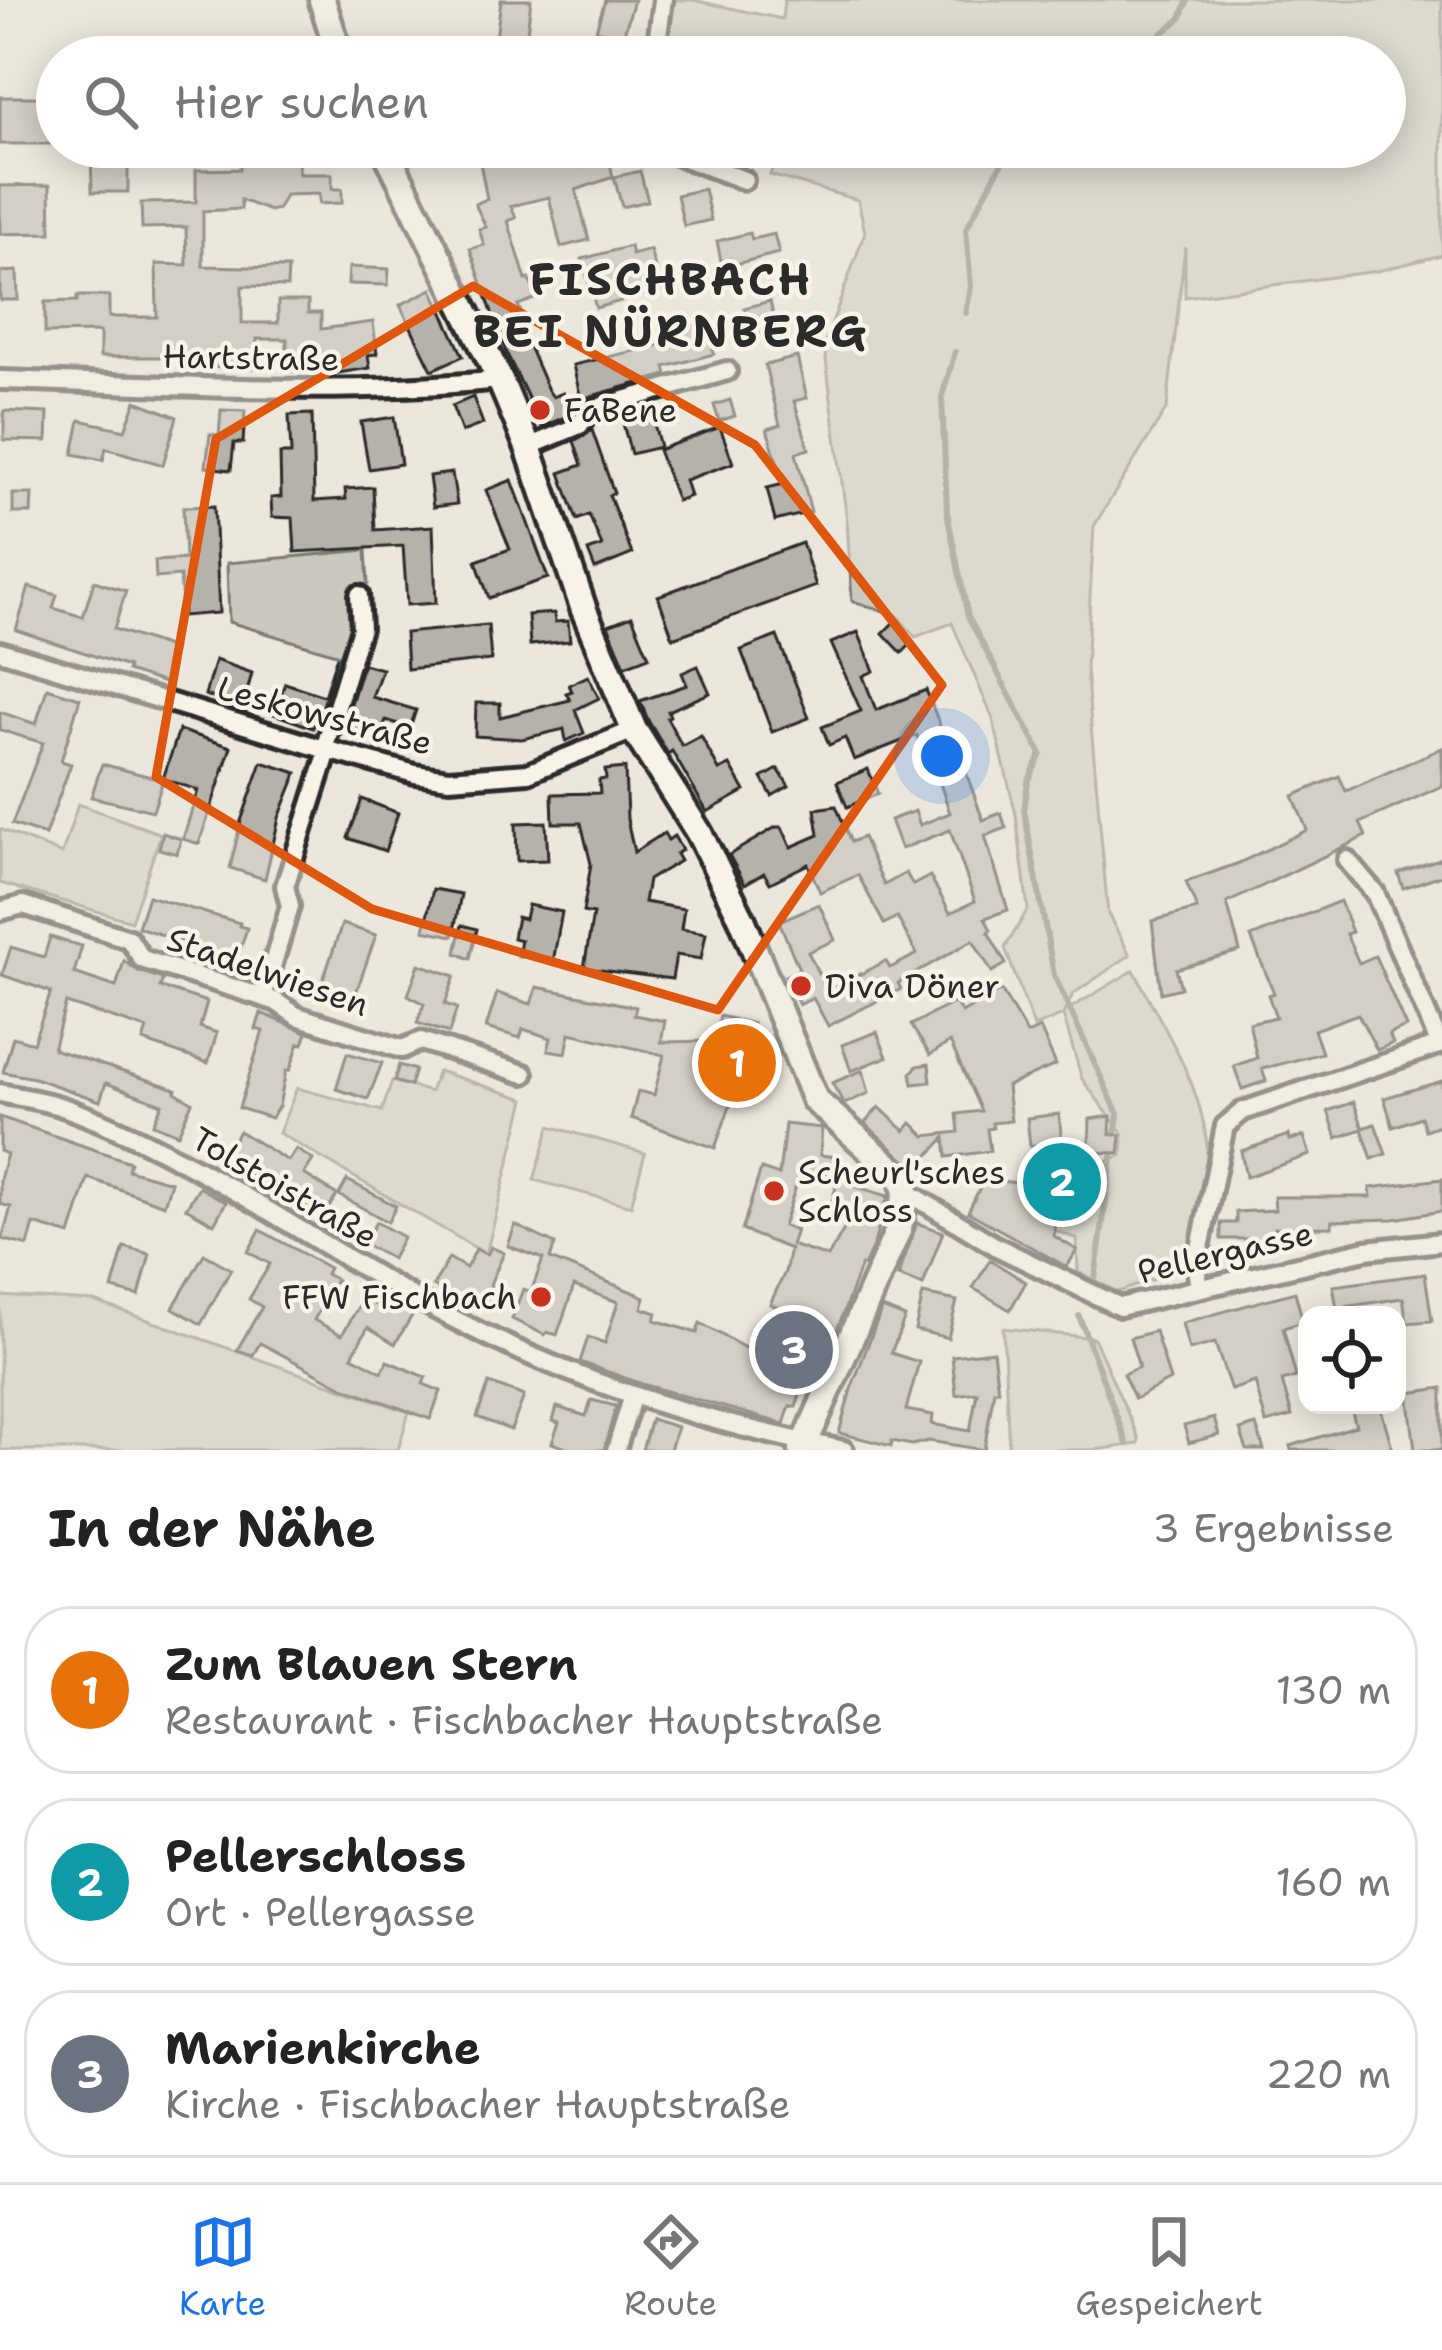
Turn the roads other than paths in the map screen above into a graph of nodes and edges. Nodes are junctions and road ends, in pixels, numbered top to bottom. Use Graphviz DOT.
graph roads {
  1 [pos="322,0"];
  2 [pos="663,0"];
  3 [pos="333,36"];
  4 [pos="658,36"];
  5 [pos="394,168"];
  6 [pos="712,168"];
  7 [pos="744,180"];
  8 [pos="727,370"];
  9 [pos="0,380"];
  10 [pos="500,380"];
  11 [pos="528,447"];
  12 [pos="359,595"];
  13 [pos="0,651"];
  14 [pos="634,730"];
  15 [pos="326,750"];
  16 [pos="1348,860"];
  17 [pos="0,911"];
  18 [pos="263,998"];
  19 [pos="1441,1044"];
  20 [pos="524,1074"];
  21 [pos="0,1094"];
  22 [pos="906,1191"];
  23 [pos="1442,1242"];
  24 [pos="1198,1288"];
  25 [pos="633,1395"];
  26 [pos="803,1446"];
  27 [pos="616,1450"];
  28 [pos="844,1450"];
  1 -- 3 [label="main road"];
  2 -- 4 [label="street"];
  5 -- 10 [label="main road"];
  6 -- 7 [label="street"];
  8 -- 11 [label="street"];
  9 -- 10 [label="street, Hartstraße"];
  10 -- 11 [label="main road"];
  11 -- 14 [label="main road"];
  12 -- 15 [label="street"];
  13 -- 15 [label="street, Leskowstraße"];
  14 -- 15 [label="street, Leskowstraße"];
  14 -- 22 [label="main road"];
  15 -- 18 [label="street"];
  16 -- 19 [label="street"];
  17 -- 18 [label="street, Stadelwiesen"];
  18 -- 20 [label="street, Stadelwiesen"];
  19 -- 24 [label="street"];
  21 -- 25 [label="street, Tolstoistraße"];
  22 -- 24 [label="street, Pellergasse"];
  22 -- 26 [label="main road"];
  23 -- 24 [label="street, Pellergasse"];
  25 -- 26 [label="street, Tolstoistraße"];
  25 -- 27 [label="street"];
  26 -- 28 [label="street, Tolstoistraße"];
}
